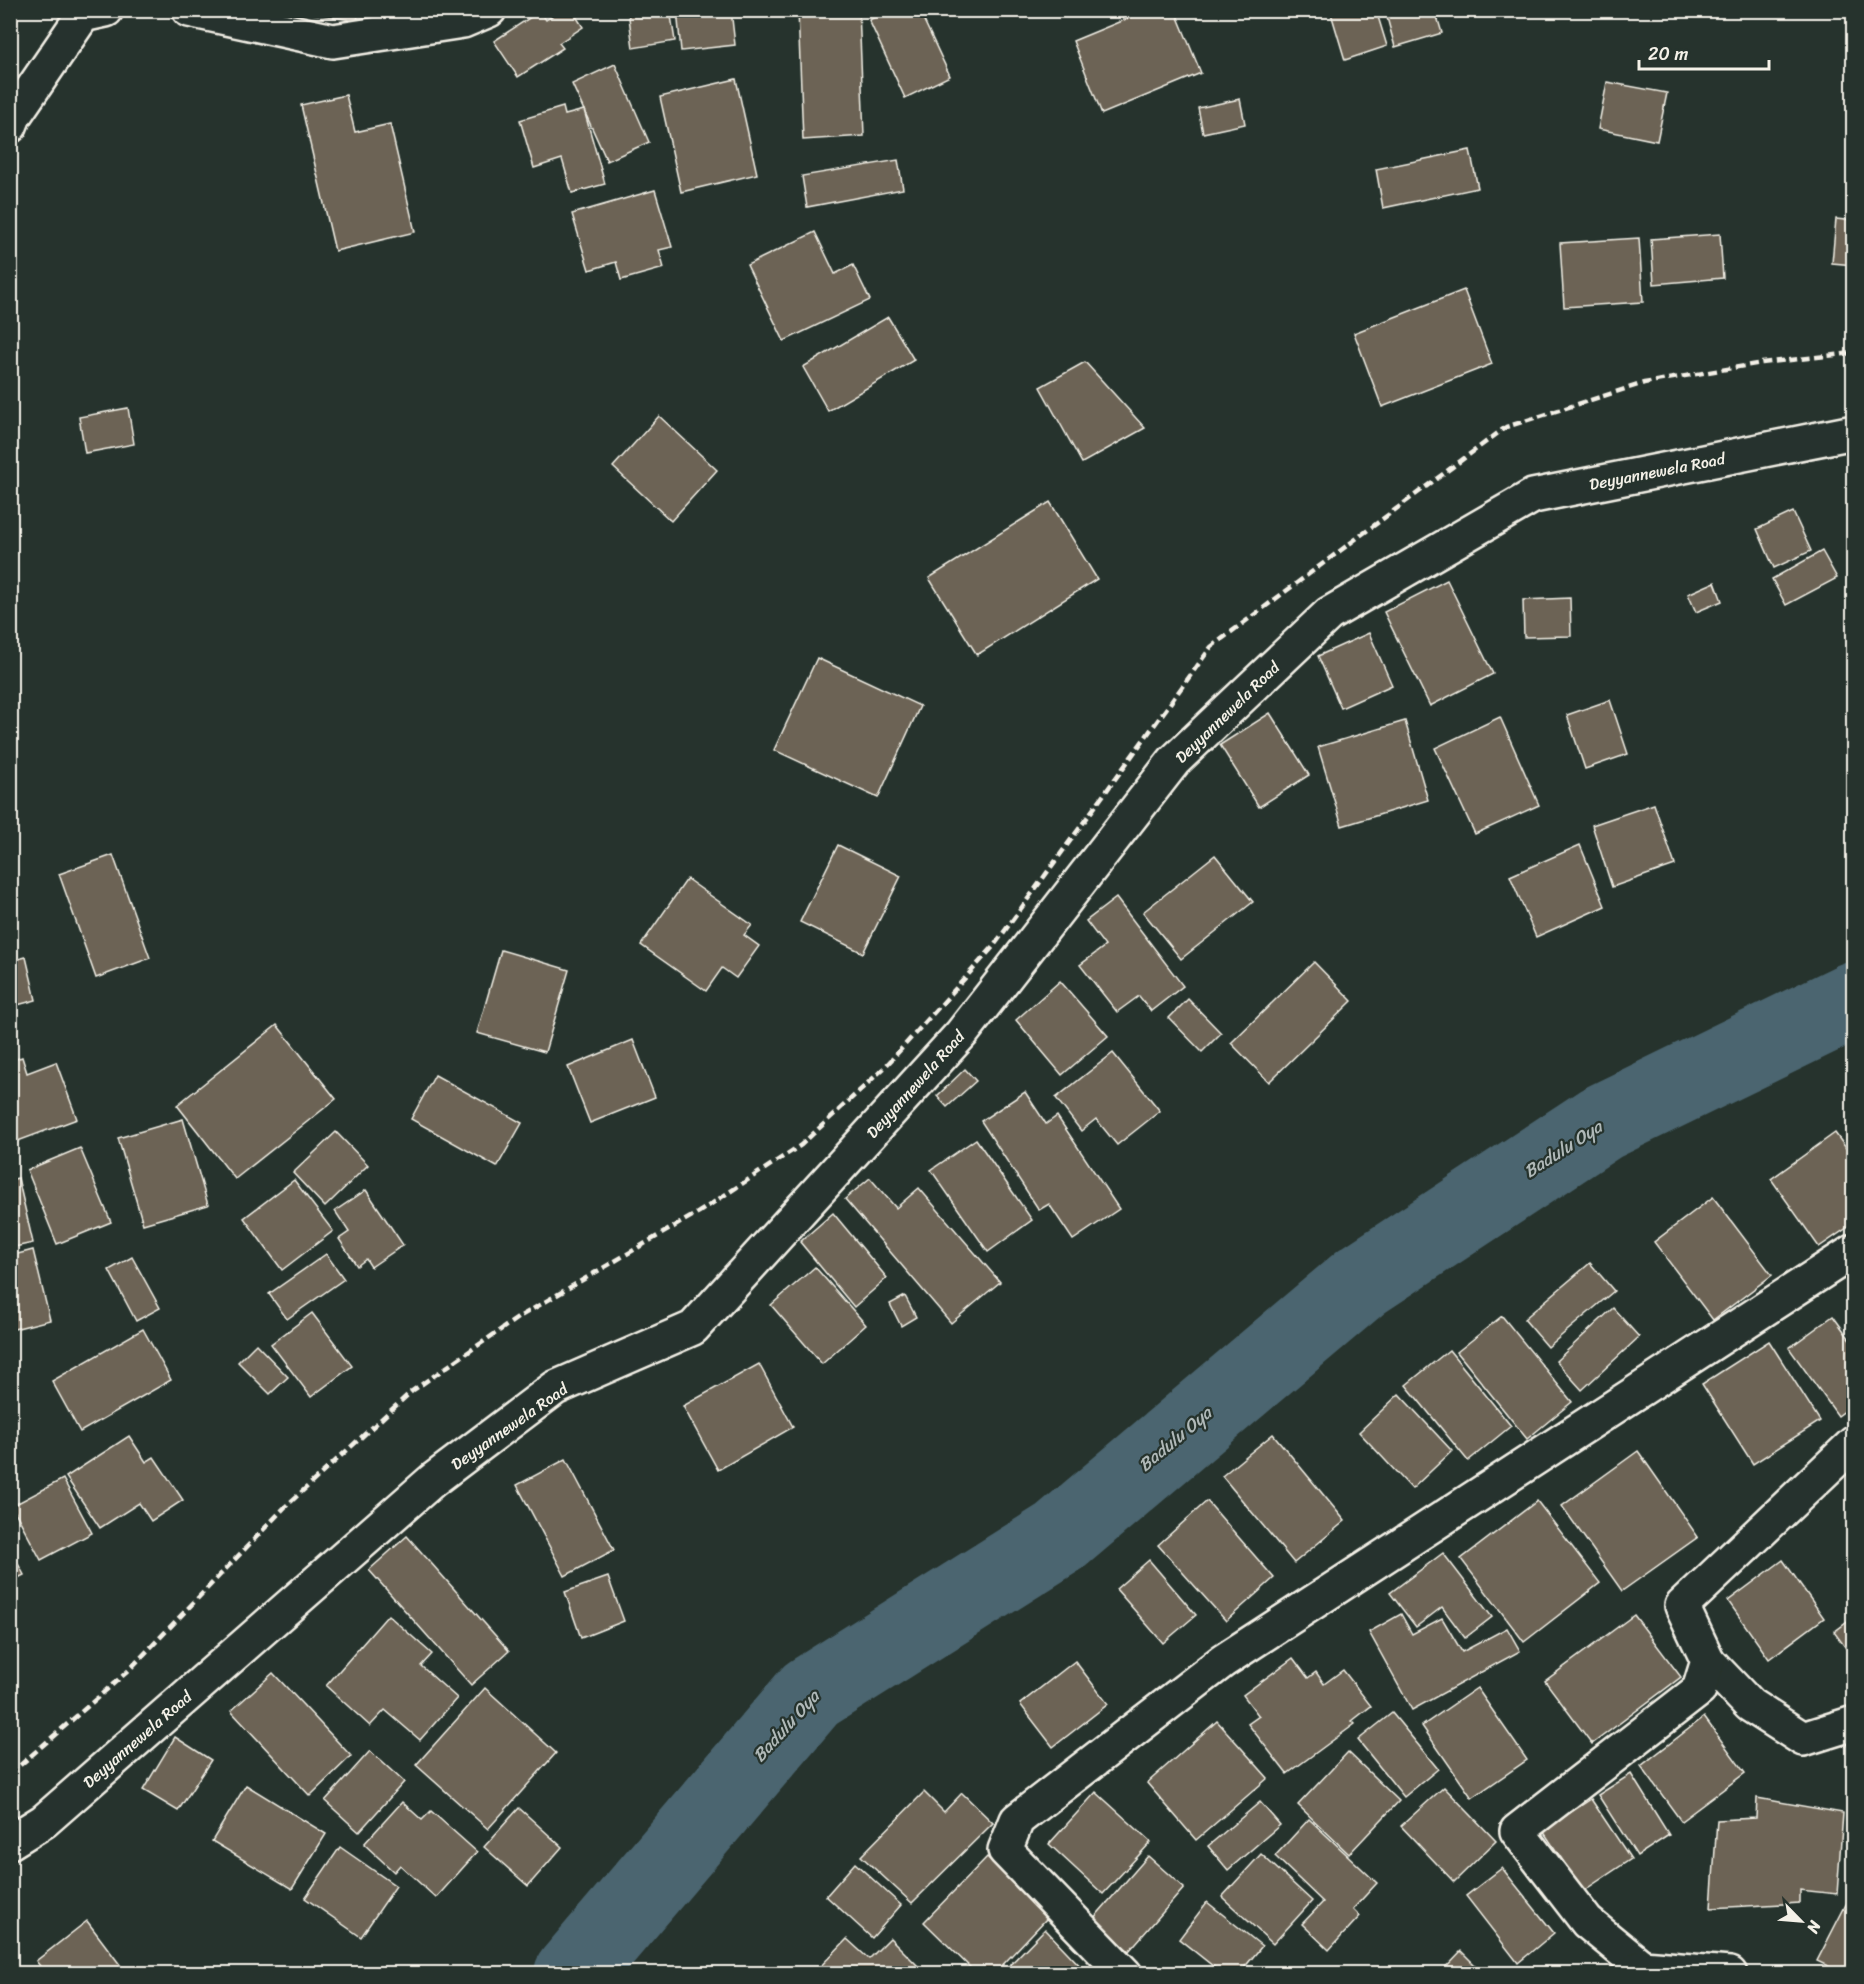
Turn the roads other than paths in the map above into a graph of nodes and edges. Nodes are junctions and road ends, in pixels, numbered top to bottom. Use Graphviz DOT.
graph roads {
  1 [pos="106,10"];
  2 [pos="189,10"];
  3 [pos="489,10"];
  4 [pos="10,126"];
  5 [pos="1854,432"];
  6 [pos="1854,1251"];
  7 [pos="1854,1443"];
  8 [pos="1708,1661"];
  9 [pos="1854,1723"];
  10 [pos="10,1842"];
  11 [pos="1636,1970"];
  12 [pos="1125,1974"];
  13 [pos="1730,1974"];
  1 -- 4 [label="street"];
  2 -- 3 [label="street"];
  5 -- 10 [label="street, Deyyannewela Road"];
  6 -- 12 [label="street"];
  7 -- 8 [label="street"];
  8 -- 9 [label="street"];
  8 -- 11 [label="street"];
  11 -- 13 [label="street"];
}
